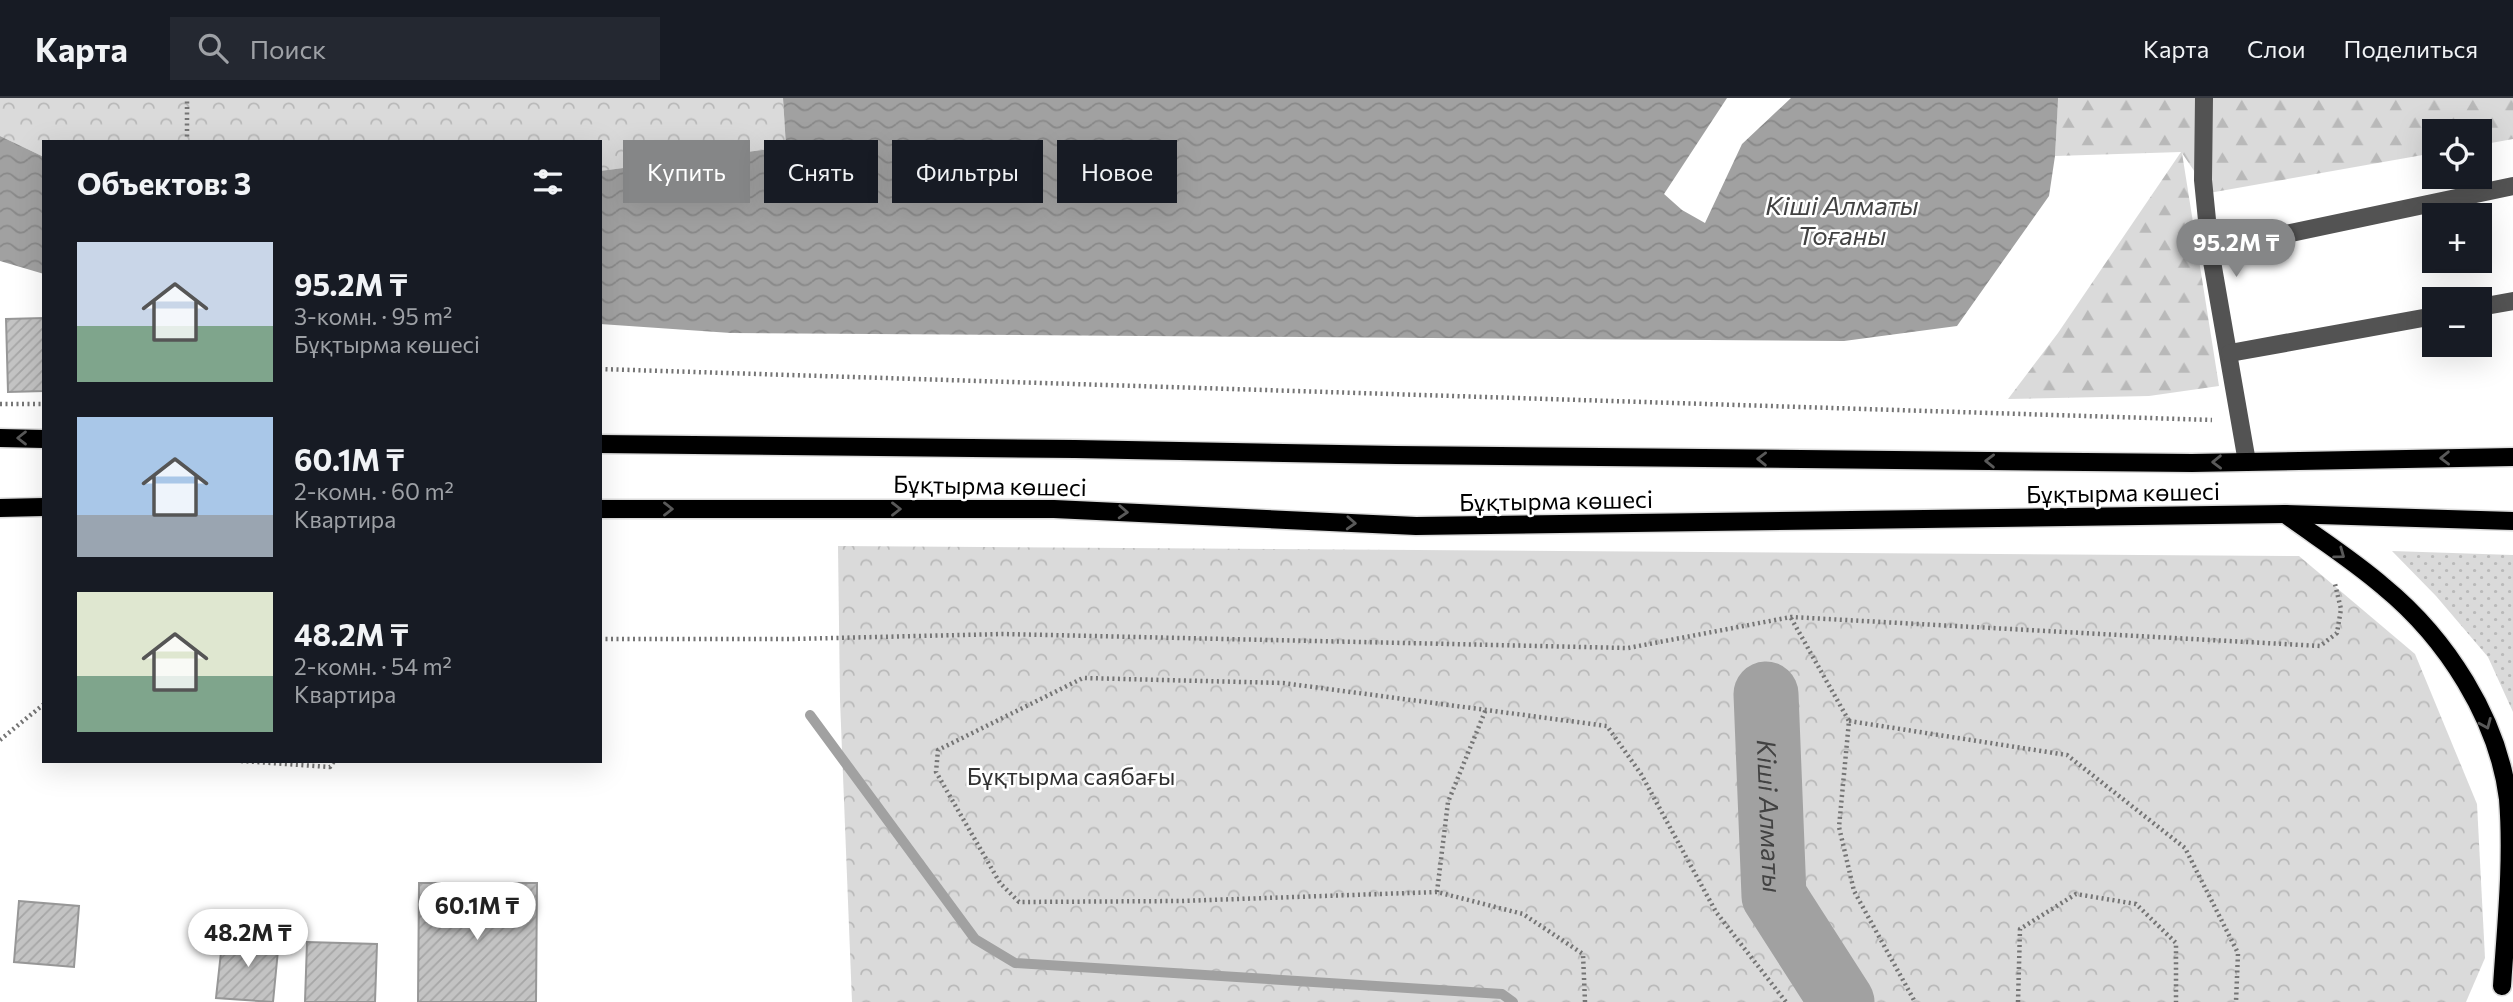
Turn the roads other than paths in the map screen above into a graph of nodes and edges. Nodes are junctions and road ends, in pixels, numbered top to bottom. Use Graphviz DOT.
graph roads {
  1 [pos="2204,98"];
  2 [pos="2513,186"];
  3 [pos="2210,250"];
  4 [pos="2513,301"];
  5 [pos="2492,305"];
  6 [pos="2422,318"];
  7 [pos="2230,353"];
  8 [pos="0,438"];
  9 [pos="42,439"];
  10 [pos="602,444"];
  11 [pos="2513,457"];
  12 [pos="2247,462"];
  13 [pos="0,508"];
  14 [pos="42,508"];
  15 [pos="602,509"];
  16 [pos="2285,514"];
  17 [pos="2513,521"];
  18 [pos="2513,969"];
  19 [pos="2498,994"];
  1 -- 3 [label="street"];
  2 -- 3 [label="street"];
  3 -- 7 [label="street"];
  4 -- 5 [label="street"];
  6 -- 7 [label="street"];
  7 -- 12 [label="street"];
  9 -- 8 [label="main road, one-way"];
  12 -- 10 [label="main road, Бұқтырма көшесі, one-way"];
  11 -- 12 [label="main road, Бұқтырма көшесі, one-way"];
  13 -- 14 [label="main road"];
  15 -- 16 [label="main road, Бұқтырма көшесі, one-way"];
  16 -- 17 [label="main road, Бұқтырма көшесі"];
  16 -- 19 [label="main road, one-way"];
  18 -- 19 [label="main road"];
}
